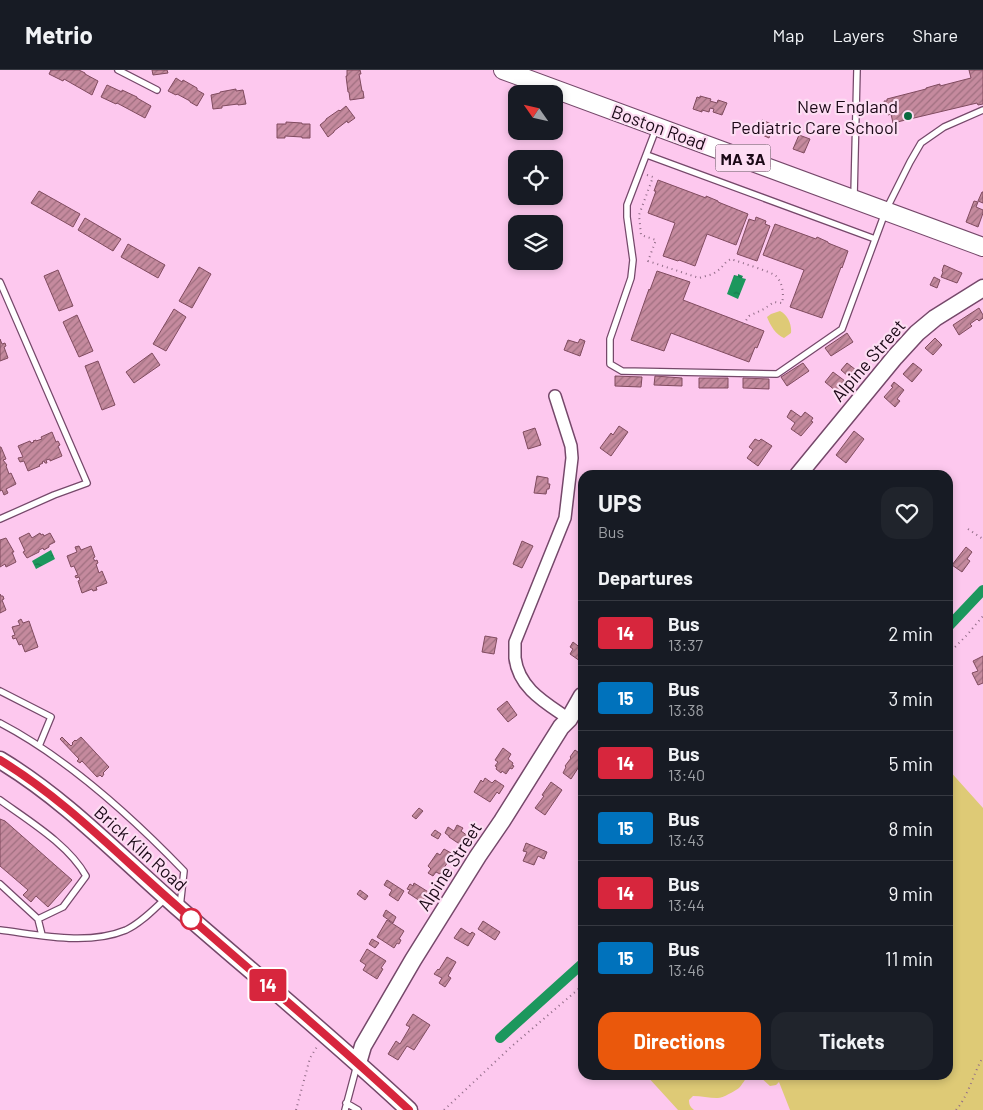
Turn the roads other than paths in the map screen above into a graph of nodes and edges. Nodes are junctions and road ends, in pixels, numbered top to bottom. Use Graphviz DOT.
graph roads {
  1 [pos="118,70"];
  2 [pos="503,70"];
  3 [pos="857,70"];
  4 [pos="156,90"];
  5 [pos="983,110"];
  6 [pos="657,126"];
  7 [pos="646,155"];
  8 [pos="854,198"];
  9 [pos="886,210"];
  10 [pos="875,239"];
  11 [pos="983,246"];
  12 [pos="0,282"];
  13 [pos="983,288"];
  14 [pos="555,396"];
  15 [pos="802,470"];
  16 [pos="0,519"];
  17 [pos="0,691"];
  18 [pos="578,703"];
  19 [pos="569,719"];
  20 [pos="0,722"];
  21 [pos="39,746"];
  22 [pos="0,760"];
  23 [pos="0,800"];
  24 [pos="0,884"];
  25 [pos="167,898"];
  26 [pos="180,909"];
  27 [pos="38,919"];
  28 [pos="0,930"];
  29 [pos="42,935"];
  30 [pos="358,1063"];
  31 [pos="345,1107"];
  32 [pos="358,1110"];
  33 [pos="409,1110"];
  1 -- 4 [label="lane"];
  2 -- 6 [label="main road, Boston Road / MA 3A"];
  3 -- 8 [label="lane"];
  5 -- 9 [label="lane"];
  6 -- 7 [label="lane"];
  6 -- 8 [label="main road, Boston Road / MA 3A"];
  7 -- 10 [label="lane"];
  7 -- 10 [label="lane"];
  8 -- 9 [label="main road, Boston Road / MA 3A"];
  9 -- 10 [label="lane"];
  9 -- 11 [label="main road, Boston Road / MA 3A"];
  12 -- 16 [label="lane"];
  13 -- 15 [label="street, Alpine Street"];
  14 -- 19 [label="street"];
  17 -- 21 [label="lane"];
  18 -- 19 [label="street, Alpine Street"];
  19 -- 30 [label="street, Alpine Street"];
  20 -- 21 [label="lane"];
  21 -- 26 [label="lane"];
  22 -- 25 [label="street, Brick Kiln Road"];
  23 -- 27 [label="lane"];
  24 -- 27 [label="lane"];
  25 -- 26 [label="street, Brick Kiln Road"];
  25 -- 29 [label="lane"];
  26 -- 30 [label="street, Brick Kiln Road"];
  27 -- 29 [label="lane"];
  28 -- 29 [label="lane"];
  30 -- 31 [label="lane"];
  30 -- 33 [label="street, Brick Kiln Road"];
  31 -- 32 [label="lane"];
}
